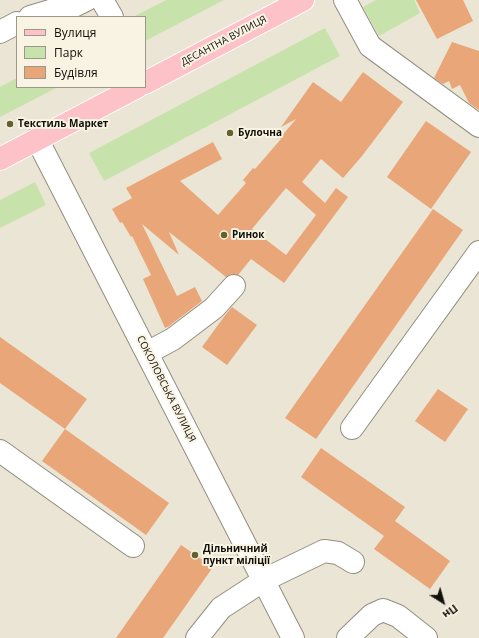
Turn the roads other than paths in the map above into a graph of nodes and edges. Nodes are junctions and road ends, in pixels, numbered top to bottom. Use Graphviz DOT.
graph roads {
  1 [pos="102,0"];
  2 [pos="303,0"];
  3 [pos="345,0"];
  4 [pos="74,3"];
  5 [pos="33,16"];
  6 [pos="111,16"];
  7 [pos="16,24"];
  8 [pos="0,32"];
  9 [pos="146,80"];
  10 [pos="131,88"];
  11 [pos="479,126"];
  12 [pos="37,139"];
  13 [pos="0,159"];
  14 [pos="479,252"];
  15 [pos="234,286"];
  16 [pos="147,353"];
  17 [pos="352,428"];
  18 [pos="0,451"];
  19 [pos="133,546"];
  20 [pos="353,562"];
  21 [pos="264,580"];
  22 [pos="197,638"];
  23 [pos="293,638"];
  24 [pos="348,638"];
  25 [pos="426,638"];
  1 -- 6 [label="street"];
  2 -- 9 [label="main road, ДЕСАНТНА ВУЛИЦЯ"];
  3 -- 11 [label="street"];
  4 -- 5 [label="street"];
  7 -- 8 [label="street"];
  10 -- 12 [label="main road, ДЕСАНТНА ВУЛИЦЯ"];
  12 -- 13 [label="main road, ДЕСАНТНА ВУЛИЦЯ"];
  12 -- 16 [label="street, СОКОЛОВСЬКА ВУЛИЦЯ"];
  14 -- 17 [label="street"];
  15 -- 16 [label="street"];
  16 -- 21 [label="street, СОКОЛОВСЬКА ВУЛИЦЯ"];
  18 -- 19 [label="street"];
  20 -- 21 [label="street"];
  21 -- 22 [label="street"];
  21 -- 23 [label="street, СОКОЛОВСЬКА ВУЛИЦЯ"];
  24 -- 25 [label="street"];
}
